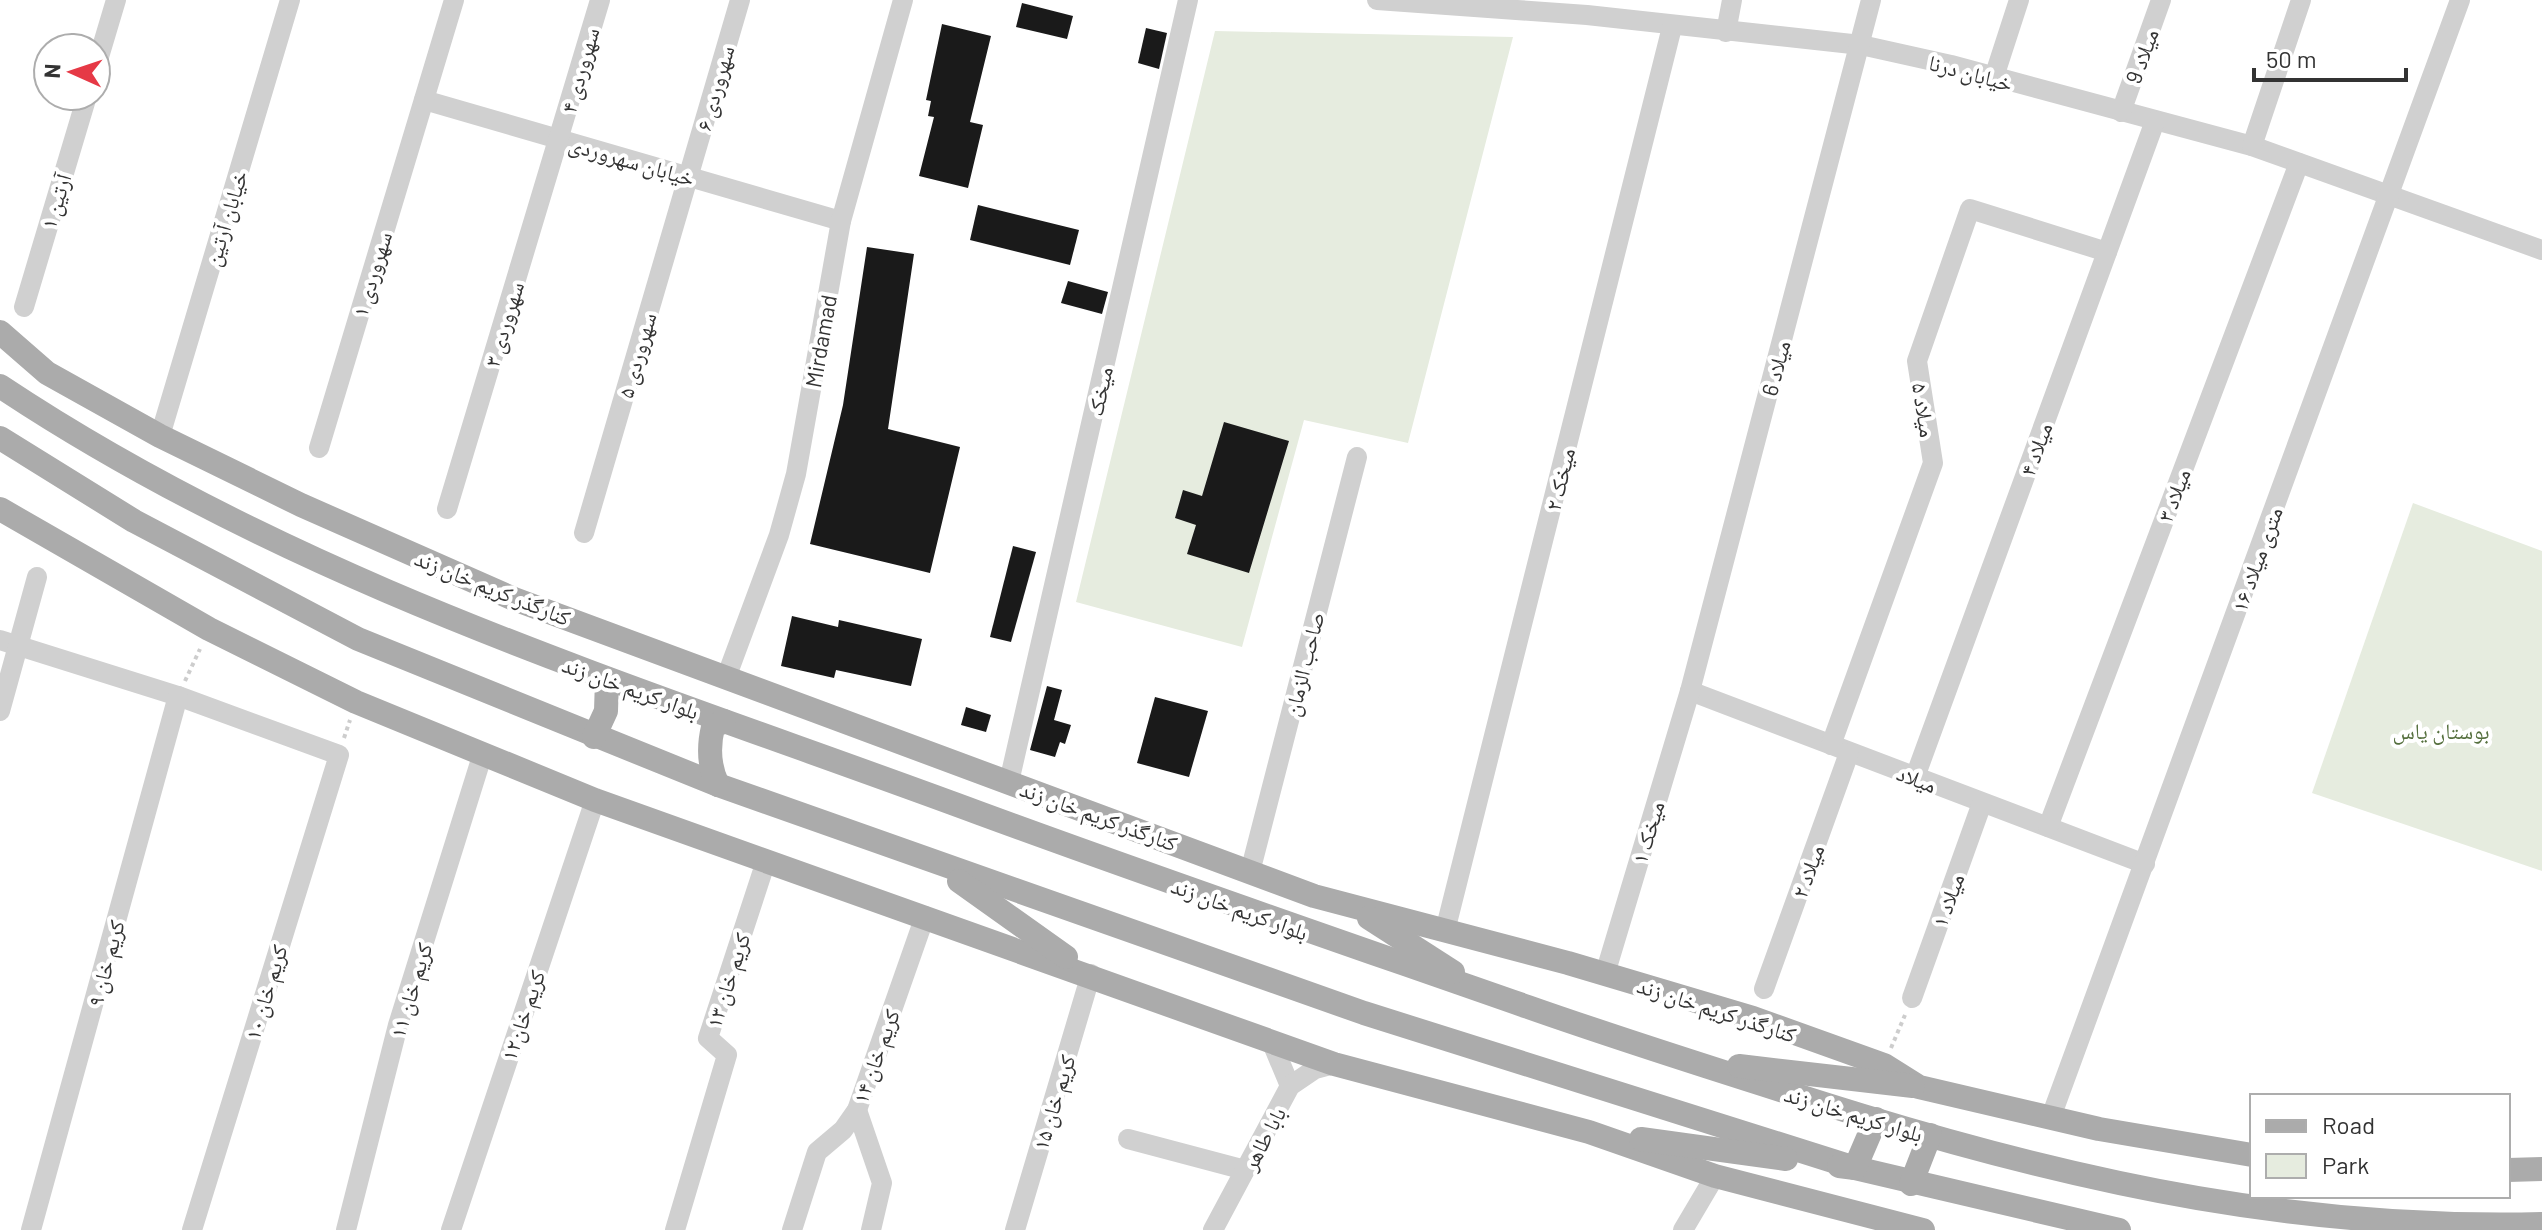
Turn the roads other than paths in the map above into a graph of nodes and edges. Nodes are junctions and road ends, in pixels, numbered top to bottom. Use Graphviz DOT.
graph roads {
  1 [pos="116,0"];
  2 [pos="290,0"];
  3 [pos="454,0"];
  4 [pos="600,0"];
  5 [pos="740,0"];
  6 [pos="903,0"];
  7 [pos="1188,0"];
  8 [pos="1377,0"];
  9 [pos="1732,0"];
  10 [pos="1871,0"];
  11 [pos="2019,0"];
  12 [pos="2161,0"];
  13 [pos="2301,0"];
  14 [pos="2460,0"];
  15 [pos="1442,1"];
  16 [pos="1589,8"];
  17 [pos="1672,27"];
  18 [pos="106,32"];
  19 [pos="1726,32"];
  20 [pos="1861,45"];
  21 [pos="1994,77"];
  22 [pos="424,100"];
  23 [pos="82,112"];
  24 [pos="2121,112"];
  25 [pos="2155,121"];
  26 [pos="559,139"];
  27 [pos="2252,146"];
  28 [pos="2299,163"];
  29 [pos="688,176"];
  30 [pos="2388,197"];
  31 [pos="841,221"];
  32 [pos="2542,250"];
  33 [pos="2107,252"];
  34 [pos="24,307"];
  35 [pos="0,332"];
  36 [pos="0,357"];
  37 [pos="47,373"];
  38 [pos="0,386"];
  39 [pos="160,436"];
  40 [pos="0,438"];
  41 [pos="319,448"];
  42 [pos="1357,457"];
  43 [pos="0,509"];
  44 [pos="447,509"];
  45 [pos="584,533"];
  46 [pos="454,573"];
  47 [pos="37,577"];
  48 [pos="439,614"];
  49 [pos="9,642"];
  50 [pos="726,678"];
  51 [pos="607,679"];
  52 [pos="1690,691"];
  53 [pos="178,696"];
  54 [pos="0,711"];
  55 [pos="724,721"];
  56 [pos="594,737"];
  57 [pos="1840,749"];
  58 [pos="483,753"];
  59 [pos="1915,777"];
  60 [pos="1009,782"];
  61 [pos="718,785"];
  62 [pos="595,800"];
  63 [pos="1982,803"];
  64 [pos="2048,827"];
  65 [pos="766,861"];
  66 [pos="934,863"];
  67 [pos="2145,864"];
  68 [pos="1250,872"];
  69 [pos="1350,906"];
  70 [pos="925,916"];
  71 [pos="1445,931"];
  72 [pos="1091,974"];
  73 [pos="1605,974"];
  74 [pos="1764,989"];
  75 [pos="1481,990"];
  76 [pos="1912,998"];
  77 [pos="1272,1043"];
  78 [pos="1679,1059"];
  79 [pos="1334,1064"];
  80 [pos="1290,1086"];
  81 [pos="1919,1087"];
  82 [pos="857,1110"];
  83 [pos="2051,1117"];
  84 [pos="1876,1119"];
  85 [pos="1589,1132"];
  86 [pos="1930,1135"];
  87 [pos="1128,1139"];
  88 [pos="2250,1155"];
  89 [pos="1855,1168"];
  90 [pos="2542,1169"];
  91 [pos="1245,1170"];
  92 [pos="2510,1170"];
  93 [pos="1715,1176"];
  94 [pos="1911,1184"];
  95 [pos="2542,1224"];
  96 [pos="31,1230"];
  97 [pos="192,1230"];
  98 [pos="346,1230"];
  99 [pos="451,1230"];
  100 [pos="675,1230"];
  101 [pos="792,1230"];
  102 [pos="871,1230"];
  103 [pos="1015,1230"];
  104 [pos="1213,1230"];
  105 [pos="1683,1230"];
  106 [pos="1923,1230"];
  107 [pos="2119,1230"];
  1 -- 18 [label="street"];
  2 -- 39 [label="street, خیابان آرتین"];
  3 -- 22 [label="street, سهروردی ۱"];
  4 -- 26 [label="street, سهروردی ۴"];
  5 -- 29 [label="street, سهروردی ۶"];
  6 -- 31 [label="street, Mirdamad"];
  7 -- 60 [label="street, میخک"];
  8 -- 15 [label="street, خیابان درنا"];
  9 -- 19 [label="street"];
  10 -- 20 [label="street, میلاد 6"];
  11 -- 21 [label="street"];
  12 -- 24 [label="street, میلاد 9"];
  13 -- 27 [label="street"];
  14 -- 30 [label="street, ۱۶ متری میلاد"];
  15 -- 16 [label="street, خیابان درنا"];
  16 -- 17 [label="street, خیابان درنا"];
  17 -- 19 [label="street, خیابان درنا"];
  17 -- 71 [label="street, میخک ۲"];
  19 -- 20 [label="street, خیابان درنا"];
  20 -- 21 [label="street, خیابان درنا"];
  20 -- 52 [label="street, میلاد 6"];
  21 -- 24 [label="street, خیابان درنا"];
  22 -- 26 [label="street, خیابان سهروردی"];
  22 -- 41 [label="street, سهروردی ۱"];
  23 -- 34 [label="street, آرتین ۱"];
  24 -- 25 [label="street, خیابان درنا"];
  25 -- 27 [label="street, خیابان درنا"];
  25 -- 33 [label="street, میلاد ۴"];
  26 -- 29 [label="street, خیابان سهروردی"];
  26 -- 44 [label="street, سهروردی ۳"];
  27 -- 28 [label="street, خیابان درنا"];
  28 -- 30 [label="street, خیابان درنا"];
  28 -- 64 [label="street, میلاد ۳"];
  29 -- 31 [label="street, خیابان سهروردی"];
  29 -- 45 [label="street, سهروردی ۵"];
  30 -- 32 [label="street, خیابان درنا"];
  30 -- 67 [label="street, ۱۶ متری میلاد"];
  31 -- 50 [label="street, Mirdamad"];
  33 -- 57 [label="street, میلاد ۵"];
  33 -- 59 [label="street, میلاد ۴"];
  35 -- 37 [label="main road, کنارگذر کریم خان زند"];
  36 -- 37 [label="main road"];
  37 -- 39 [label="main road, کنارگذر کریم خان زند"];
  38 -- 48 [label="main road, بلوار کریم خان زند"];
  39 -- 46 [label="main road, کنارگذر کریم خان زند"];
  40 -- 56 [label="main road"];
  42 -- 68 [label="street, صاحب الزمان"];
  43 -- 58 [label="main road"];
  46 -- 48 [label="main road"];
  46 -- 50 [label="main road, کنارگذر کریم خان زند"];
  47 -- 49 [label="street"];
  48 -- 51 [label="main road, بلوار کریم خان زند"];
  49 -- 53 [label="street"];
  49 -- 54 [label="street"];
  50 -- 60 [label="main road, کنارگذر کریم خان زند"];
  51 -- 55 [label="main road, بلوار کریم خان زند"];
  51 -- 56 [label="main road"];
  52 -- 57 [label="street, میلاد"];
  52 -- 73 [label="street, میخک ۱"];
  53 -- 96 [label="street, کریم خان ۹"];
  53 -- 97 [label="street, کریم خان ۱۰"];
  55 -- 61 [label="main road"];
  55 -- 75 [label="main road, بلوار کریم خان زند"];
  56 -- 61 [label="main road"];
  57 -- 59 [label="street, میلاد"];
  57 -- 74 [label="street, میلاد ۲"];
  58 -- 62 [label="main road"];
  58 -- 98 [label="street, کریم خان ۱۱"];
  59 -- 63 [label="street, میلاد"];
  60 -- 68 [label="main road, کنارگذر کریم خان زند"];
  61 -- 66 [label="main road"];
  62 -- 65 [label="main road"];
  62 -- 99 [label="street, کریم خان۱۲"];
  63 -- 64 [label="street, میلاد"];
  63 -- 76 [label="street, میلاد ۱"];
  64 -- 67 [label="street, میلاد"];
  65 -- 70 [label="main road"];
  65 -- 100 [label="street, کریم خان ۱۳"];
  66 -- 72 [label="main road"];
  66 -- 89 [label="main road"];
  67 -- 83 [label="street, ۱۶ متری میلاد"];
  68 -- 69 [label="main road, کنارگذر کریم خان زند"];
  69 -- 71 [label="main road, کنارگذر کریم خان زند"];
  69 -- 75 [label="main road"];
  70 -- 72 [label="main road"];
  70 -- 82 [label="street, کریم خان ۱۴"];
  71 -- 73 [label="main road, کنارگذر کریم خان زند"];
  72 -- 77 [label="main road"];
  72 -- 103 [label="street, کریم خان ۱۵"];
  73 -- 81 [label="main road, کنارگذر کریم خان زند"];
  75 -- 78 [label="main road, بلوار کریم خان زند"];
  77 -- 79 [label="main road"];
  77 -- 80 [label="street, بابا طاهر"];
  78 -- 81 [label="main road"];
  78 -- 84 [label="main road, بلوار کریم خان زند"];
  79 -- 80 [label="street"];
  79 -- 85 [label="main road"];
  80 -- 91 [label="street, بابا طاهر"];
  81 -- 83 [label="main road, کنارگذر کریم خان زند"];
  82 -- 101 [label="street, کریم خان ۱۴"];
  82 -- 102 [label="street"];
  83 -- 88 [label="main road, کنارگذر کریم خان زند"];
  84 -- 86 [label="main road, بلوار کریم خان زند"];
  84 -- 89 [label="main road"];
  85 -- 89 [label="main road"];
  85 -- 93 [label="main road"];
  86 -- 94 [label="main road"];
  86 -- 95 [label="main road, بلوار کریم خان زند"];
  87 -- 91 [label="street"];
  89 -- 94 [label="main road"];
  90 -- 92 [label="main road"];
  91 -- 104 [label="street, بابا طاهر"];
  93 -- 105 [label="street"];
  93 -- 106 [label="main road"];
  94 -- 107 [label="main road"];
}
